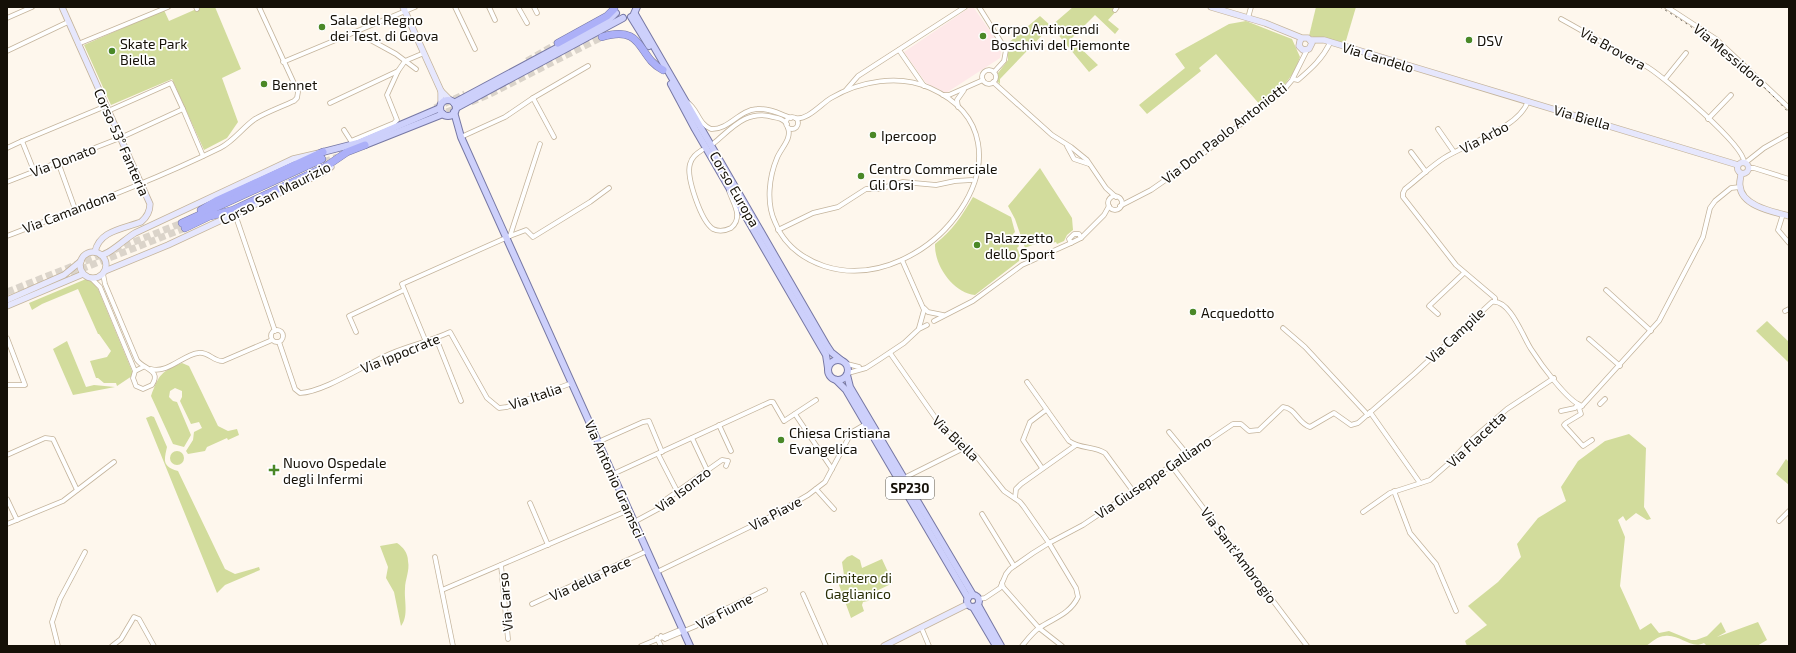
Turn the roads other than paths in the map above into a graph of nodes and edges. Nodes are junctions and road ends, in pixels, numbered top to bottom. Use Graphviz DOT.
graph roads {
  1 [pos="32,7"];
  2 [pos="62,7"];
  3 [pos="168,7"];
  4 [pos="259,7"];
  5 [pos="415,7"];
  6 [pos="455,7"];
  7 [pos="489,7"];
  8 [pos="518,7"];
  9 [pos="534,7"];
  10 [pos="638,7"];
  11 [pos="965,7"];
  12 [pos="979,7"];
  13 [pos="1212,7"];
  14 [pos="1251,7"];
  15 [pos="1667,7"];
  16 [pos="404,9"];
  17 [pos="615,10"];
  18 [pos="537,13"];
  19 [pos="633,15"];
  20 [pos="7,18"];
  21 [pos="623,18"];
  22 [pos="1248,18"];
  23 [pos="1560,19"];
  24 [pos="495,20"];
  25 [pos="68,22"];
  26 [pos="527,23"];
  27 [pos="356,32"];
  28 [pos="602,37"];
  29 [pos="1311,40"];
  30 [pos="558,43"];
  31 [pos="1300,43"];
  32 [pos="1330,43"];
  33 [pos="78,44"];
  34 [pos="1309,48"];
  35 [pos="475,49"];
  36 [pos="899,50"];
  37 [pos="7,51"];
  38 [pos="424,53"];
  39 [pos="1686,53"];
  40 [pos="1301,60"];
  41 [pos="405,61"];
  42 [pos="283,62"];
  43 [pos="588,66"];
  44 [pos="416,69"];
  45 [pos="663,70"];
  46 [pos="398,71"];
  47 [pos="1425,71"];
  48 [pos="994,72"];
  49 [pos="1665,79"];
  50 [pos="983,80"];
  51 [pos="1295,80"];
  52 [pos="993,82"];
  53 [pos="925,86"];
  54 [pos="967,88"];
  55 [pos="441,91"];
  56 [pos="845,91"];
  57 [pos="943,95"];
  58 [pos="1731,95"];
  59 [pos="533,98"];
  60 [pos="1528,101"];
  61 [pos="687,102"];
  62 [pos="330,103"];
  63 [pos="441,105"];
  64 [pos="454,106"];
  65 [pos="107,108"];
  66 [pos="959,108"];
  67 [pos="1789,108"];
  68 [pos="183,109"];
  69 [pos="445,115"];
  70 [pos="793,118"];
  71 [pos="1708,119"];
  72 [pos="787,126"];
  73 [pos="457,127"];
  74 [pos="1438,129"];
  75 [pos="344,130"];
  76 [pos="1788,135"];
  77 [pos="461,137"];
  78 [pos="554,137"];
  79 [pos="120,138"];
  80 [pos="22,141"];
  81 [pos="714,143"];
  82 [pos="540,144"];
  83 [pos="1065,144"];
  84 [pos="365,145"];
  85 [pos="7,148"];
  86 [pos="702,150"];
  87 [pos="1411,152"];
  88 [pos="1454,152"];
  89 [pos="203,156"];
  90 [pos="323,158"];
  91 [pos="58,162"];
  92 [pos="1091,165"];
  93 [pos="1744,165"];
  94 [pos="34,171"];
  95 [pos="1426,172"];
  96 [pos="1742,174"];
  97 [pos="972,180"];
  98 [pos="1789,180"];
  99 [pos="7,182"];
  100 [pos="141,183"];
  101 [pos="726,183"];
  102 [pos="1740,187"];
  103 [pos="609,188"];
  104 [pos="1106,188"];
  105 [pos="1117,197"];
  106 [pos="1138,198"];
  107 [pos="1109,199"];
  108 [pos="1109,206"];
  109 [pos="1120,206"];
  110 [pos="75,209"];
  111 [pos="1115,210"];
  112 [pos="235,214"];
  113 [pos="1104,215"];
  114 [pos="1786,215"];
  115 [pos="211,216"];
  116 [pos="778,230"];
  117 [pos="7,236"];
  118 [pos="508,236"];
  119 [pos="1080,236"];
  120 [pos="1070,241"];
  121 [pos="1789,243"];
  122 [pos="95,252"];
  123 [pos="101,255"];
  124 [pos="902,260"];
  125 [pos="81,261"];
  126 [pos="104,273"];
  127 [pos="1464,273"];
  128 [pos="83,274"];
  129 [pos="91,278"];
  130 [pos="404,290"];
  131 [pos="1606,290"];
  132 [pos="7,300"];
  133 [pos="1495,301"];
  134 [pos="7,306"];
  135 [pos="928,313"];
  136 [pos="1438,314"];
  137 [pos="945,315"];
  138 [pos="922,320"];
  139 [pos="934,321"];
  140 [pos="927,325"];
  141 [pos="1283,328"];
  142 [pos="918,329"];
  143 [pos="275,331"];
  144 [pos="1651,331"];
  145 [pos="356,332"];
  146 [pos="7,338"];
  147 [pos="436,338"];
  148 [pos="1589,339"];
  149 [pos="272,340"];
  150 [pos="279,342"];
  151 [pos="426,342"];
  152 [pos="890,353"];
  153 [pos="844,362"];
  154 [pos="143,366"];
  155 [pos="1620,366"];
  156 [pos="828,368"];
  157 [pos="864,368"];
  158 [pos="151,369"];
  159 [pos="161,369"];
  160 [pos="135,371"];
  161 [pos="155,376"];
  162 [pos="848,376"];
  163 [pos="1554,378"];
  164 [pos="836,380"];
  165 [pos="1027,382"];
  166 [pos="572,383"];
  167 [pos="7,385"];
  168 [pos="1605,399"];
  169 [pos="816,400"];
  170 [pos="461,401"];
  171 [pos="1600,404"];
  172 [pos="1580,405"];
  173 [pos="499,408"];
  174 [pos="1290,409"];
  175 [pos="1046,410"];
  176 [pos="1561,411"];
  177 [pos="1369,413"];
  178 [pos="795,414"];
  179 [pos="866,424"];
  180 [pos="719,425"];
  181 [pos="1169,432"];
  182 [pos="692,438"];
  183 [pos="1592,440"];
  184 [pos="598,442"];
  185 [pos="1076,445"];
  186 [pos="966,447"];
  187 [pos="731,451"];
  188 [pos="660,453"];
  189 [pos="1187,454"];
  190 [pos="7,455"];
  191 [pos="114,462"];
  192 [pos="1171,465"];
  193 [pos="726,466"];
  194 [pos="1042,468"];
  195 [pos="832,469"];
  196 [pos="707,470"];
  197 [pos="613,474"];
  198 [pos="904,478"];
  199 [pos="1420,483"];
  200 [pos="816,489"];
  201 [pos="78,490"];
  202 [pos="677,491"];
  203 [pos="1133,491"];
  204 [pos="1394,491"];
  205 [pos="1015,498"];
  206 [pos="7,499"];
  207 [pos="530,503"];
  208 [pos="834,509"];
  209 [pos="629,510"];
  210 [pos="1789,511"];
  211 [pos="1363,512"];
  212 [pos="982,514"];
  213 [pos="17,520"];
  214 [pos="1779,521"];
  215 [pos="634,522"];
  216 [pos="7,524"];
  217 [pos="1049,542"];
  218 [pos="548,545"];
  219 [pos="647,551"];
  220 [pos="85,552"];
  221 [pos="436,556"];
  222 [pos="501,565"];
  223 [pos="1014,566"];
  224 [pos="657,572"];
  225 [pos="1002,583"];
  226 [pos="442,590"];
  227 [pos="764,590"];
  228 [pos="803,594"];
  229 [pos="973,602"];
  230 [pos="532,604"];
  231 [pos="1456,611"];
  232 [pos="921,627"];
  233 [pos="1039,628"];
  234 [pos="682,630"];
  235 [pos="659,637"];
  236 [pos="508,639"];
  237 [pos="58,646"];
  238 [pos="112,646"];
  239 [pos="154,646"];
  240 [pos="453,646"];
  241 [pos="641,646"];
  242 [pos="661,646"];
  243 [pos="690,646"];
  244 [pos="826,646"];
  245 [pos="884,646"];
  246 [pos="930,646"];
  247 [pos="996,646"];
  248 [pos="1001,646"];
  249 [pos="1022,646"];
  250 [pos="1062,646"];
  251 [pos="1306,646"];
  1 -- 20 [label="street"];
  2 -- 25 [label="street, Corso 53° Fanteria"];
  3 -- 33 [label="street"];
  4 -- 42 [label="street"];
  5 -- 16 [label="street"];
  6 -- 35 [label="street"];
  7 -- 24 [label="street"];
  8 -- 26 [label="street"];
  9 -- 18 [label="street"];
  10 -- 19 [label="main road"];
  11 -- 36 [label="street"];
  12 -- 48 [label="street"];
  13 -- 22 [label="street"];
  14 -- 22 [label="street"];
  15 -- 67 [label="street, Via Messidoro"];
  16 -- 27 [label="street"];
  16 -- 38 [label="street"];
  17 -- 21 [label="main road"];
  17 -- 30 [label="highway"];
  17 -- 64 [label="main road"];
  19 -- 21 [label="main road"];
  19 -- 45 [label="main road, Corso Europa"];
  19 -- 61 [label="main road, Corso Europa"];
  21 -- 64 [label="main road"];
  22 -- 31 [label="street"];
  23 -- 49 [label="street, Via Brovera"];
  25 -- 33 [label="street, Corso 53° Fanteria"];
  25 -- 37 [label="street"];
  27 -- 41 [label="street"];
  27 -- 42 [label="street"];
  28 -- 45 [label="highway"];
  29 -- 31 [label="street, Via Candelo"];
  29 -- 32 [label="street, Via Candelo"];
  29 -- 34 [label="street"];
  31 -- 34 [label="street"];
  31 -- 40 [label="street, Via Don Paolo Antoniotti"];
  32 -- 34 [label="street, Via Candelo"];
  32 -- 47 [label="street, Via Candelo"];
  32 -- 51 [label="street"];
  33 -- 65 [label="street, Corso 53° Fanteria"];
  34 -- 40 [label="street, Via Don Paolo Antoniotti"];
  36 -- 53 [label="street"];
  36 -- 56 [label="street"];
  38 -- 41 [label="street"];
  38 -- 55 [label="street"];
  39 -- 49 [label="street"];
  40 -- 51 [label="street, Via Don Paolo Antoniotti"];
  41 -- 44 [label="street"];
  41 -- 46 [label="street"];
  42 -- 89 [label="street, Via Camandona"];
  43 -- 59 [label="street"];
  45 -- 101 [label="main road, Corso Europa"];
  46 -- 62 [label="street"];
  46 -- 75 [label="street"];
  47 -- 60 [label="street, Via Biella"];
  48 -- 50 [label="street"];
  48 -- 52 [label="street"];
  49 -- 71 [label="street, Via Brovera"];
  50 -- 52 [label="street"];
  50 -- 54 [label="street"];
  51 -- 106 [label="street, Via Don Paolo Antoniotti"];
  52 -- 83 [label="street"];
  53 -- 56 [label="street"];
  53 -- 57 [label="street"];
  54 -- 57 [label="street"];
  54 -- 66 [label="street"];
  55 -- 63 [label="street"];
  55 -- 64 [label="street"];
  56 -- 70 [label="street"];
  57 -- 66 [label="street"];
  58 -- 71 [label="street"];
  59 -- 77 [label="street"];
  59 -- 78 [label="street"];
  60 -- 88 [label="street, Via Arbo"];
  60 -- 93 [label="street, Via Biella"];
  61 -- 70 [label="street"];
  61 -- 153 [label="main road, Corso Europa"];
  63 -- 64 [label="main road, Corso San Maurizio"];
  63 -- 69 [label="main road"];
  63 -- 90 [label="main road, Corso San Maurizio"];
  64 -- 69 [label="main road, Corso San Maurizio"];
  64 -- 73 [label="main road"];
  65 -- 68 [label="street"];
  65 -- 79 [label="street, Corso 53° Fanteria"];
  65 -- 80 [label="street"];
  66 -- 124 [label="street"];
  68 -- 79 [label="street, Via Donato"];
  68 -- 89 [label="street"];
  69 -- 73 [label="main road"];
  69 -- 84 [label="main road, Corso San Maurizio"];
  70 -- 72 [label="street"];
  70 -- 72 [label="street"];
  71 -- 93 [label="street, Via Brovera"];
  72 -- 81 [label="street"];
  72 -- 116 [label="street"];
  73 -- 77 [label="main road, Via Antonio Gramsci"];
  74 -- 88 [label="street, Via Arbo"];
  76 -- 93 [label="street"];
  77 -- 118 [label="main road, Via Antonio Gramsci"];
  79 -- 91 [label="street, Via Donato"];
  79 -- 100 [label="street, Corso 53° Fanteria"];
  80 -- 85 [label="street"];
  80 -- 94 [label="street"];
  82 -- 118 [label="street"];
  83 -- 92 [label="street"];
  83 -- 92 [label="street"];
  84 -- 112 [label="street, Corso San Maurizio"];
  84 -- 115 [label="highway"];
  86 -- 101 [label="street"];
  87 -- 95 [label="street"];
  88 -- 95 [label="street, Via Arbo"];
  89 -- 100 [label="street, Via Camandona"];
  90 -- 115 [label="highway"];
  90 -- 115 [label="highway"];
  90 -- 123 [label="street, Corso San Maurizio"];
  91 -- 94 [label="street, Via Donato"];
  91 -- 110 [label="street"];
  92 -- 104 [label="street"];
  93 -- 96 [label="street"];
  93 -- 96 [label="street"];
  93 -- 98 [label="street, Via Biella"];
  94 -- 99 [label="street, Via Donato"];
  95 -- 127 [label="street, Via Arbo"];
  96 -- 102 [label="street"];
  97 -- 116 [label="street"];
  100 -- 110 [label="street, Via Camandona"];
  100 -- 122 [label="street, Corso 53° Fanteria"];
  101 -- 156 [label="main road, Corso Europa"];
  102 -- 114 [label="street"];
  102 -- 144 [label="street"];
  103 -- 118 [label="street"];
  104 -- 105 [label="street"];
  104 -- 107 [label="street"];
  105 -- 106 [label="street"];
  105 -- 107 [label="street"];
  105 -- 109 [label="street"];
  106 -- 109 [label="street, Via Don Paolo Antoniotti"];
  107 -- 108 [label="street"];
  108 -- 111 [label="street"];
  108 -- 113 [label="street"];
  109 -- 111 [label="street"];
  110 -- 117 [label="street, Via Camandona"];
  111 -- 113 [label="street"];
  112 -- 126 [label="street, Corso San Maurizio"];
  112 -- 143 [label="street"];
  113 -- 119 [label="street"];
  114 -- 121 [label="street"];
  116 -- 124 [label="street"];
  118 -- 130 [label="street"];
  118 -- 166 [label="main road, Via Antonio Gramsci"];
  119 -- 120 [label="street"];
  119 -- 120 [label="street"];
  120 -- 137 [label="street"];
  122 -- 123 [label="street"];
  122 -- 125 [label="street"];
  123 -- 126 [label="street"];
  124 -- 135 [label="street"];
  125 -- 128 [label="street"];
  125 -- 132 [label="street"];
  126 -- 129 [label="street"];
  126 -- 154 [label="street"];
  127 -- 133 [label="street"];
  127 -- 136 [label="street"];
  128 -- 129 [label="street"];
  128 -- 134 [label="street"];
  129 -- 160 [label="street"];
  130 -- 145 [label="street"];
  130 -- 151 [label="street"];
  131 -- 144 [label="street"];
  133 -- 163 [label="street, Via Campile"];
  133 -- 177 [label="street, Via Campile"];
  135 -- 137 [label="street"];
  135 -- 138 [label="street"];
  135 -- 139 [label="street"];
  137 -- 139 [label="street"];
  138 -- 140 [label="street"];
  138 -- 142 [label="street"];
  139 -- 140 [label="street"];
  140 -- 142 [label="street"];
  141 -- 177 [label="street"];
  142 -- 152 [label="street"];
  143 -- 149 [label="street"];
  143 -- 150 [label="street"];
  144 -- 155 [label="street"];
  146 -- 167 [label="street"];
  147 -- 151 [label="street, Via Ippocrate"];
  147 -- 170 [label="street"];
  147 -- 173 [label="street, Via Ippocrate"];
  148 -- 155 [label="street"];
  149 -- 150 [label="street"];
  149 -- 159 [label="street"];
  150 -- 151 [label="street, Via Ippocrate"];
  152 -- 157 [label="street"];
  152 -- 186 [label="street, Via Biella"];
  153 -- 156 [label="main road"];
  153 -- 157 [label="street"];
  153 -- 162 [label="main road"];
  154 -- 158 [label="street"];
  154 -- 160 [label="street"];
  155 -- 172 [label="street"];
  156 -- 164 [label="main road"];
  157 -- 162 [label="street"];
  158 -- 159 [label="street"];
  158 -- 161 [label="street"];
  159 -- 161 [label="street"];
  160 -- 161 [label="street"];
  162 -- 164 [label="main road"];
  162 -- 198 [label="main road, SP230"];
  163 -- 172 [label="street, Via Campile"];
  163 -- 199 [label="street, Via Flacetta"];
  164 -- 179 [label="main road, SP230"];
  165 -- 175 [label="street"];
  166 -- 173 [label="street, Via Italia"];
  166 -- 184 [label="main road, Via Antonio Gramsci"];
  168 -- 171 [label="street"];
  169 -- 178 [label="street"];
  172 -- 176 [label="street"];
  172 -- 183 [label="street"];
  174 -- 177 [label="street, Via Campile"];
  174 -- 189 [label="street, Via Giuseppe Galliano"];
  175 -- 185 [label="street"];
  175 -- 194 [label="street"];
  177 -- 199 [label="street"];
  178 -- 180 [label="street"];
  178 -- 195 [label="street"];
  179 -- 195 [label="street, Via Piave"];
  179 -- 229 [label="main road, SP230"];
  180 -- 182 [label="street"];
  180 -- 187 [label="street"];
  181 -- 189 [label="street"];
  182 -- 188 [label="street"];
  182 -- 196 [label="street"];
  184 -- 188 [label="street"];
  184 -- 197 [label="main road, Via Antonio Gramsci"];
  185 -- 194 [label="street"];
  185 -- 203 [label="street"];
  186 -- 198 [label="street"];
  186 -- 205 [label="street, Via Biella"];
  188 -- 197 [label="street"];
  188 -- 202 [label="street"];
  189 -- 192 [label="street, Via Giuseppe Galliano"];
  190 -- 201 [label="street"];
  191 -- 201 [label="street"];
  192 -- 203 [label="street, Via Giuseppe Galliano"];
  192 -- 251 [label="street, Via Sant'Ambrogio"];
  193 -- 196 [label="street, Via Isonzo"];
  194 -- 205 [label="street"];
  195 -- 200 [label="street, Via Piave"];
  196 -- 202 [label="street, Via Isonzo"];
  197 -- 209 [label="main road, Via Antonio Gramsci"];
  198 -- 229 [label="main road, SP230"];
  199 -- 204 [label="street, Via Flacetta"];
  200 -- 208 [label="street"];
  200 -- 224 [label="street, Via Piave"];
  201 -- 213 [label="street"];
  202 -- 215 [label="street, Via Isonzo"];
  203 -- 217 [label="street, Via Giuseppe Galliano"];
  204 -- 211 [label="street, Via Flacetta"];
  204 -- 231 [label="street"];
  205 -- 217 [label="street, Via Biella"];
  206 -- 213 [label="street"];
  207 -- 218 [label="street"];
  209 -- 215 [label="main road, Via Antonio Gramsci"];
  209 -- 218 [label="street"];
  210 -- 214 [label="street"];
  212 -- 223 [label="street"];
  213 -- 216 [label="street"];
  215 -- 219 [label="main road, Via Antonio Gramsci"];
  217 -- 223 [label="street, Via Giuseppe Galliano"];
  217 -- 233 [label="street, Via Biella"];
  218 -- 222 [label="street"];
  219 -- 224 [label="main road, Via Antonio Gramsci"];
  219 -- 230 [label="street, Via della Pace"];
  220 -- 237 [label="street"];
  221 -- 226 [label="street"];
  222 -- 226 [label="street"];
  222 -- 236 [label="street, Via Carso"];
  223 -- 225 [label="street, Via Giuseppe Galliano"];
  224 -- 234 [label="main road, Via Antonio Gramsci"];
  225 -- 229 [label="street, Via Giuseppe Galliano"];
  225 -- 233 [label="street"];
  226 -- 240 [label="street"];
  227 -- 234 [label="street, Via Fiume"];
  228 -- 244 [label="street"];
  229 -- 232 [label="street"];
  229 -- 247 [label="main road, SP230"];
  229 -- 248 [label="main road, SP230"];
  232 -- 245 [label="street"];
  232 -- 246 [label="street"];
  233 -- 249 [label="street"];
  233 -- 250 [label="street"];
  234 -- 235 [label="street, Via Fiume"];
  234 -- 243 [label="main road, Via Antonio Gramsci"];
  235 -- 241 [label="street, Via Fiume"];
  235 -- 242 [label="street"];
  238 -- 239 [label="street"];
}
